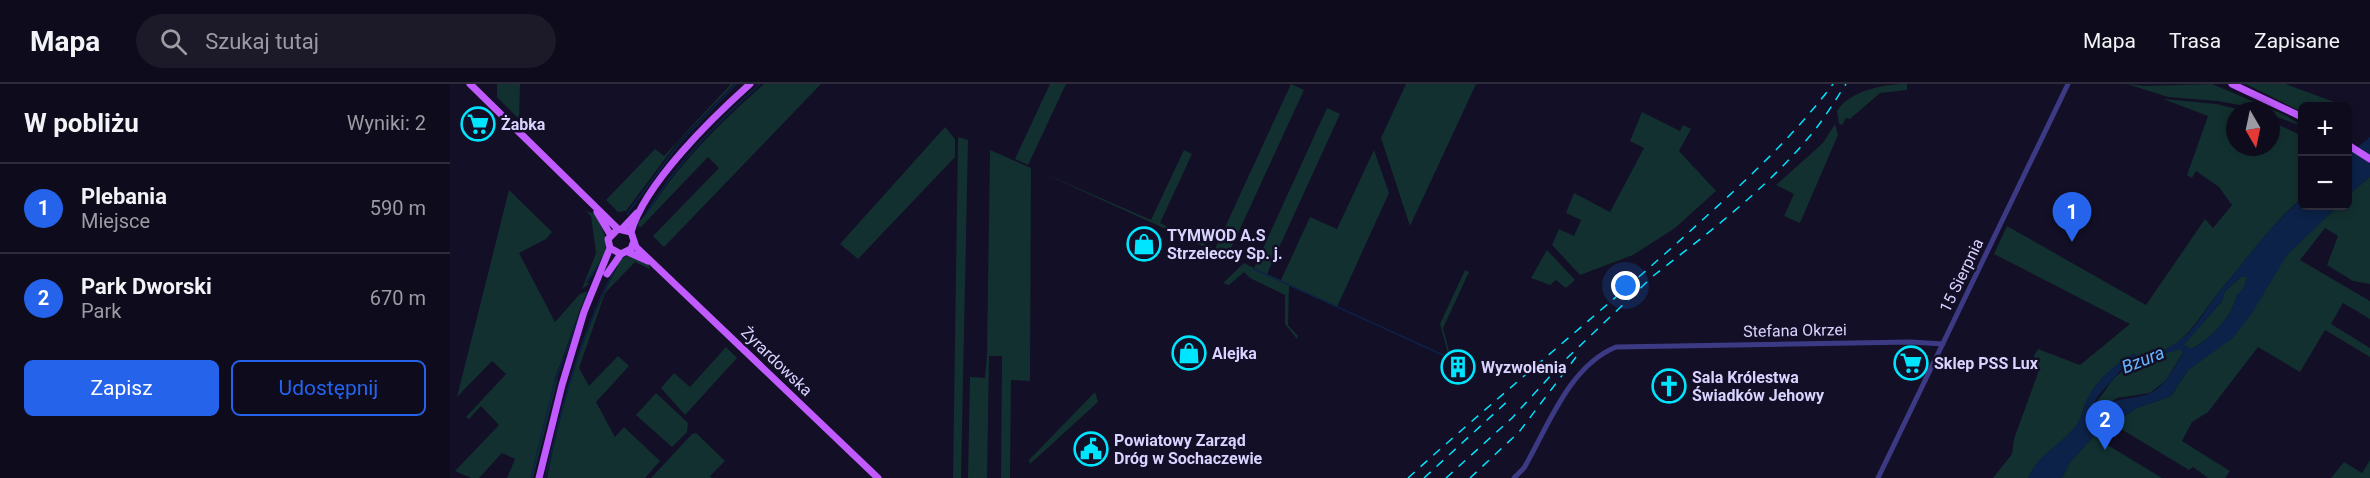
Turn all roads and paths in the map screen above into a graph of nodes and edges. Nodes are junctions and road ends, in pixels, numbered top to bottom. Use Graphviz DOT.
graph roads {
  1 [pos="470,84"];
  2 [pos="750,84"];
  3 [pos="2068,84"];
  4 [pos="2232,84"];
  5 [pos="2298,115"];
  6 [pos="2352,148"];
  7 [pos="2370,159"];
  8 [pos="574,184"];
  9 [pos="641,209"];
  10 [pos="621,228"];
  11 [pos="631,232"];
  12 [pos="610,234"];
  13 [pos="634,241"];
  14 [pos="610,248"];
  15 [pos="624,253"];
  16 [pos="656,264"];
  17 [pos="582,324"];
  18 [pos="1943,344"];
  19 [pos="539,478"];
  20 [pos="878,478"];
  21 [pos="1515,478"];
  22 [pos="1878,478"];
  1 -- 8 [label="main road"];
  2 -- 9 [label="main road"];
  3 -- 18 [label="street, 15 Sierpnia"];
  4 -- 5 [label="main road"];
  6 -- 7 [label="main road"];
  8 -- 10 [label="main road"];
  8 -- 12 [label="main road"];
  9 -- 10 [label="main road"];
  9 -- 11 [label="main road"];
  10 -- 11 [label="main road"];
  10 -- 12 [label="main road"];
  11 -- 13 [label="main road"];
  12 -- 14 [label="main road"];
  13 -- 15 [label="main road"];
  13 -- 16 [label="main road, Żyrardowska"];
  14 -- 15 [label="main road"];
  14 -- 17 [label="main road"];
  15 -- 16 [label="main road, Żyrardowska"];
  15 -- 17 [label="main road"];
  16 -- 20 [label="main road, Żyrardowska"];
  17 -- 19 [label="main road"];
  18 -- 21 [label="street, Stefana Okrzei"];
  18 -- 22 [label="street, 15 Sierpnia"];
}
